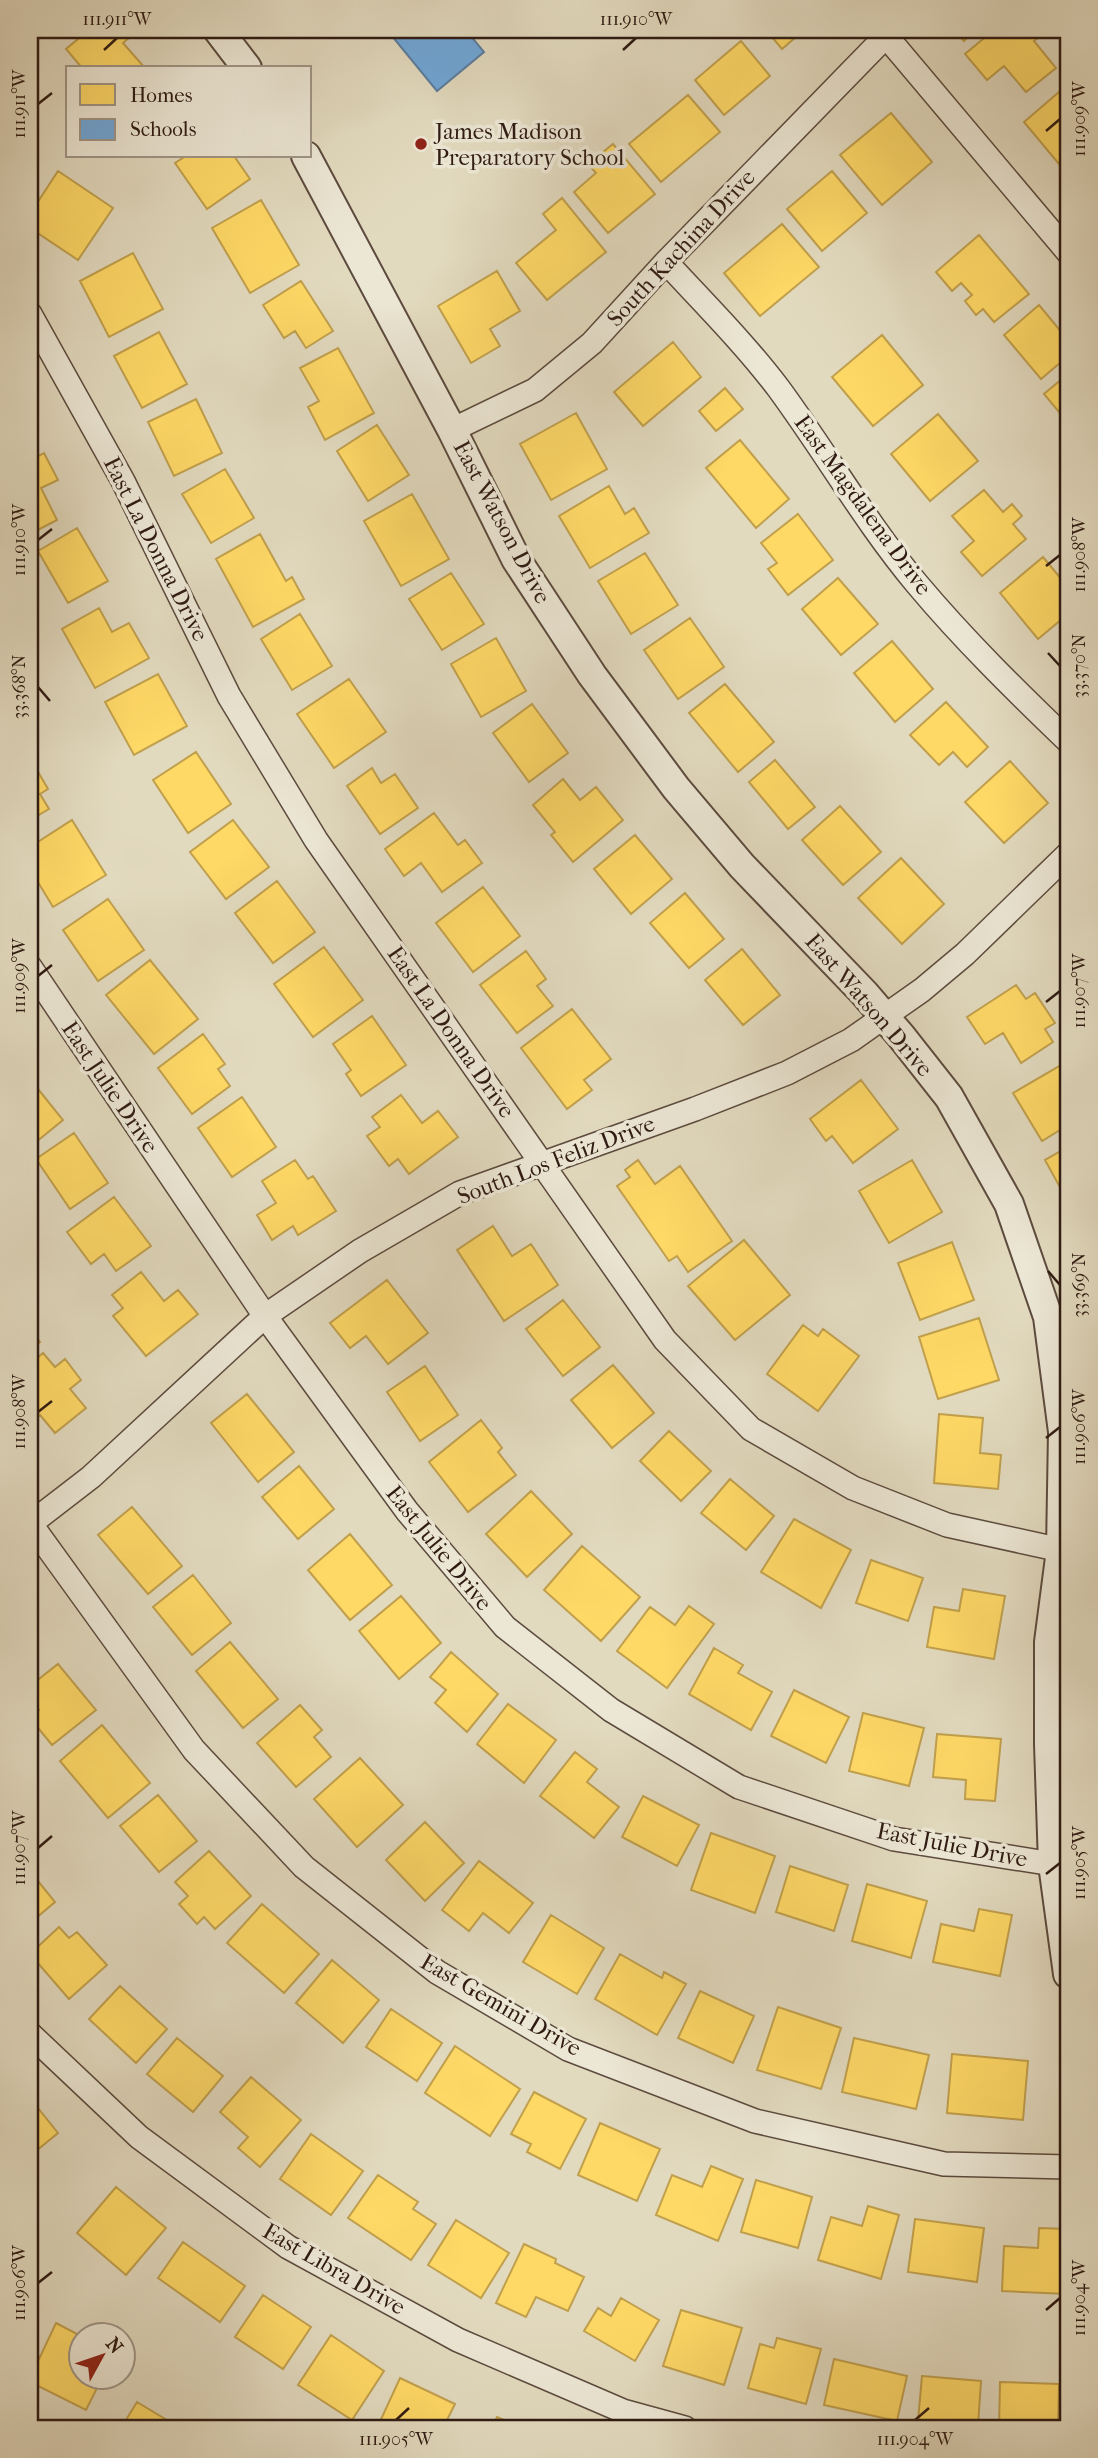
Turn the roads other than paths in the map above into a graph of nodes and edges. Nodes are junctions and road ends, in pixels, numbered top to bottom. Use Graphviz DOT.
graph roads {
  1 [pos="218,30"];
  2 [pos="245,66"];
  3 [pos="307,158"];
  4 [pos="1068,252"];
  5 [pos="666,262"];
  6 [pos="30,314"];
  7 [pos="452,430"];
  8 [pos="1068,741"];
  9 [pos="1068,854"];
  10 [pos="30,967"];
  11 [pos="885,1017"];
  12 [pos="542,1162"];
  13 [pos="265,1316"];
  14 [pos="30,1524"];
  15 [pos="1061,1550"];
  16 [pos="1053,1864"];
  17 [pos="1068,1974"];
  18 [pos="30,2034"];
  19 [pos="1068,2167"];
  20 [pos="685,2428"];
  1 -- 2 [label="street"];
  3 -- 7 [label="street, East Watson Drive"];
  4 -- 5 [label="street, South Kachina Drive"];
  5 -- 7 [label="street, South Kachina Drive"];
  5 -- 8 [label="street, East Magdalena Drive"];
  6 -- 12 [label="street, East La Donna Drive"];
  7 -- 11 [label="street, East Watson Drive"];
  9 -- 11 [label="street, South Los Feliz Drive"];
  10 -- 13 [label="street, East Julie Drive"];
  11 -- 12 [label="street, South Los Feliz Drive"];
  11 -- 15 [label="street, East Watson Drive"];
  12 -- 13 [label="street, South Los Feliz Drive"];
  12 -- 15 [label="street, East La Donna Drive"];
  13 -- 14 [label="street, South Los Feliz Drive"];
  13 -- 16 [label="street, East Julie Drive"];
  14 -- 19 [label="street, East Gemini Drive"];
  15 -- 16 [label="street, East Watson Drive"];
  16 -- 17 [label="street, East Watson Drive"];
  18 -- 20 [label="street, East Libra Drive"];
}
